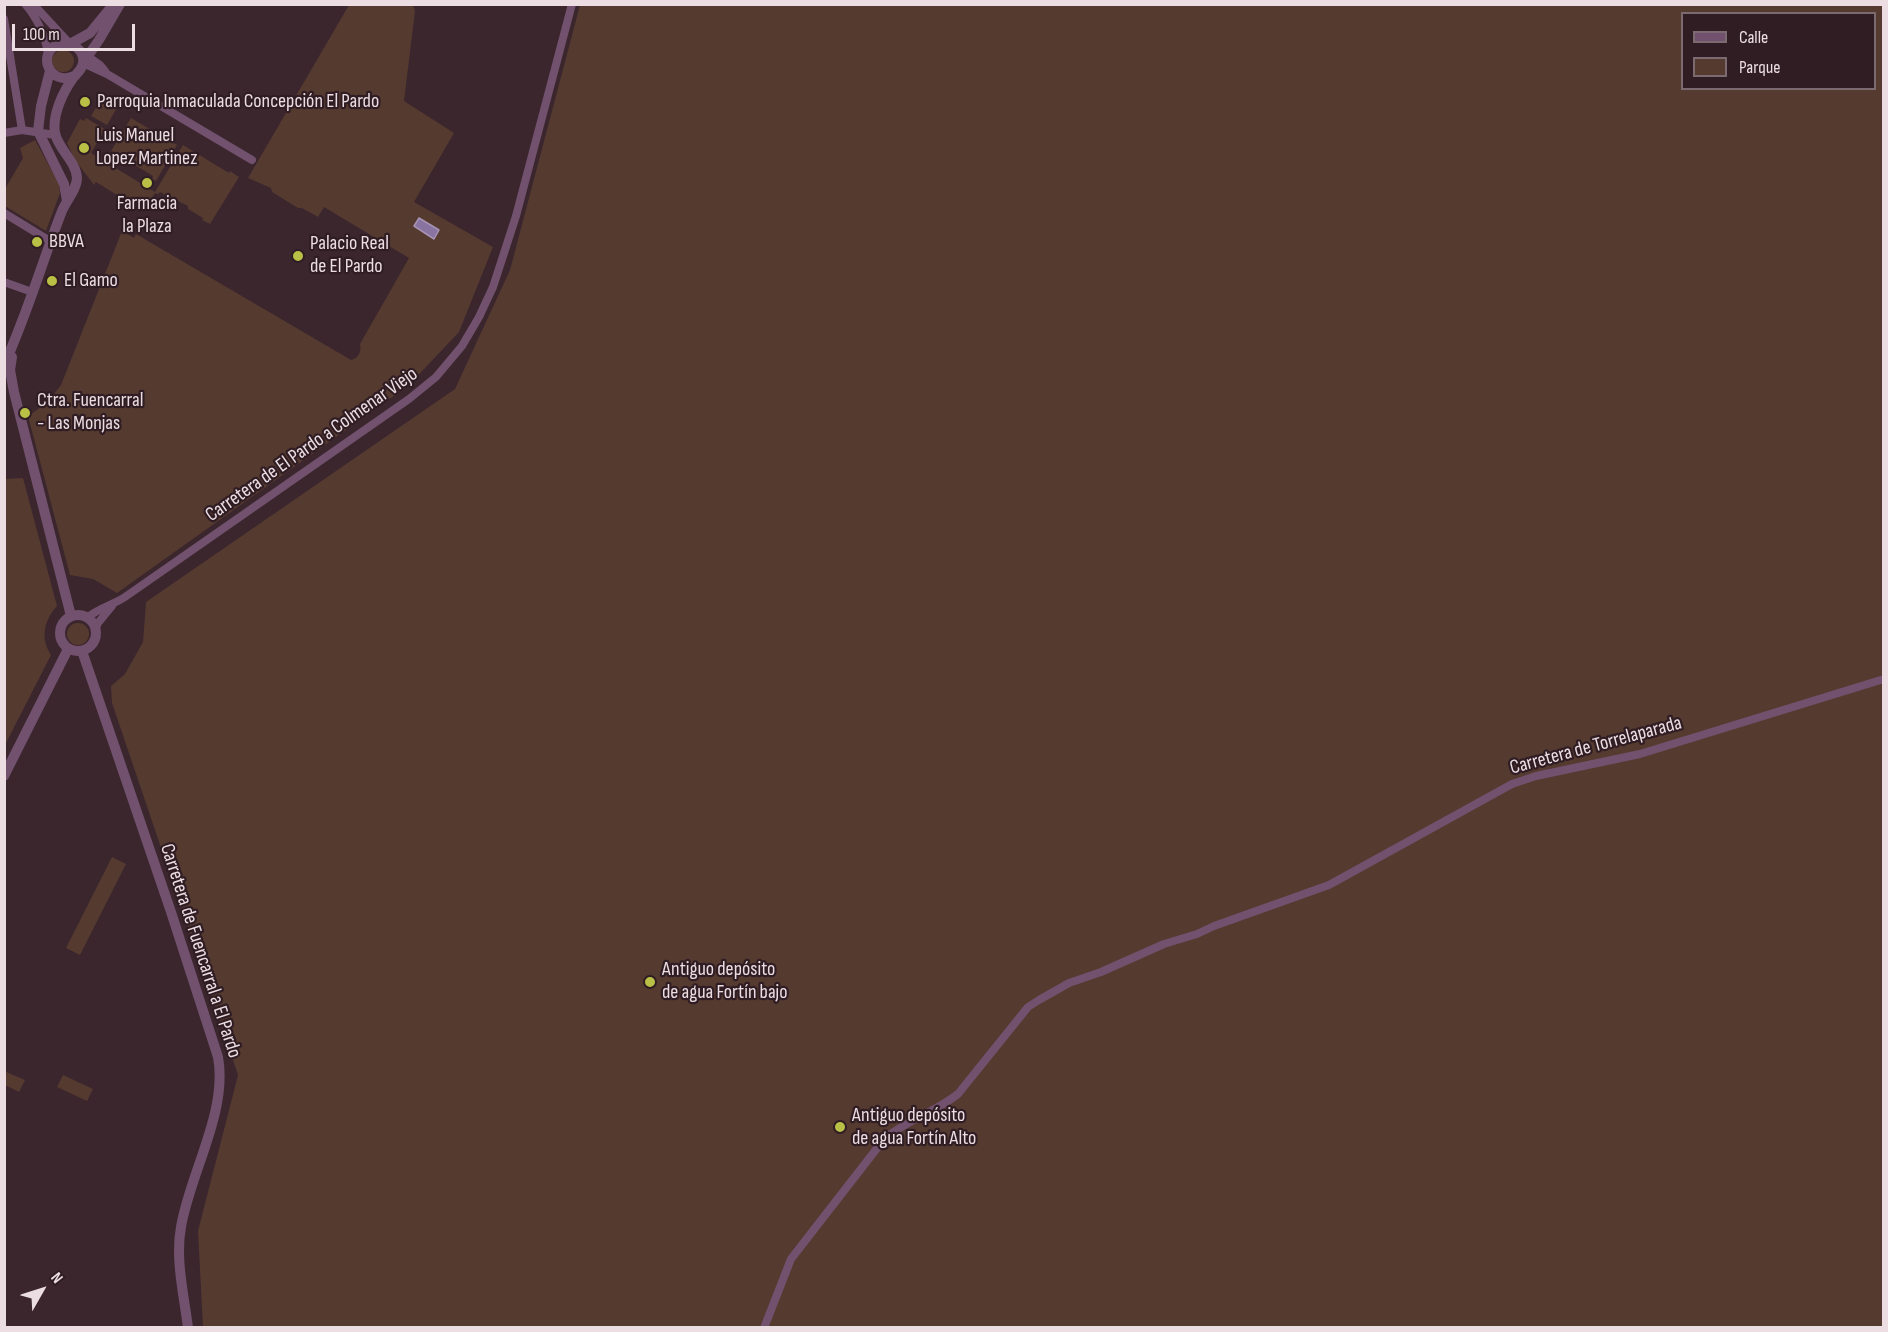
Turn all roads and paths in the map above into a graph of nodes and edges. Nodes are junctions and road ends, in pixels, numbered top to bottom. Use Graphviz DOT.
graph roads {
  1 [pos="25,4"];
  2 [pos="33,4"];
  3 [pos="113,4"];
  4 [pos="120,4"];
  5 [pos="572,4"];
  6 [pos="4,19"];
  7 [pos="70,44"];
  8 [pos="48,54"];
  9 [pos="84,57"];
  10 [pos="50,71"];
  11 [pos="74,76"];
  12 [pos="22,130"];
  13 [pos="38,131"];
  14 [pos="4,133"];
  15 [pos="55,135"];
  16 [pos="252,160"];
  17 [pos="68,192"];
  18 [pos="4,213"];
  19 [pos="51,241"];
  20 [pos="4,282"];
  21 [pos="32,292"];
  22 [pos="6,371"];
  23 [pos="4,385"];
  24 [pos="12,397"];
  25 [pos="114,604"];
  26 [pos="71,616"];
  27 [pos="87,618"];
  28 [pos="95,630"];
  29 [pos="68,649"];
  30 [pos="82,651"];
  31 [pos="1884,679"];
  32 [pos="4,776"];
  33 [pos="188,1328"];
  34 [pos="764,1328"];
  1 -- 8 [label="street"];
  2 -- 7 [label="street"];
  3 -- 7 [label="street"];
  4 -- 9 [label="street"];
  5 -- 25 [label="street, Carretera de El Pardo a Colmenar Viejo"];
  6 -- 12 [label="street"];
  7 -- 8 [label="street"];
  7 -- 9 [label="street"];
  8 -- 10 [label="street"];
  9 -- 11 [label="street"];
  9 -- 16 [label="street"];
  10 -- 11 [label="street"];
  10 -- 13 [label="street"];
  11 -- 15 [label="street"];
  12 -- 13 [label="street"];
  12 -- 14 [label="street"];
  13 -- 15 [label="street"];
  13 -- 17 [label="street"];
  15 -- 17 [label="street"];
  17 -- 19 [label="street"];
  18 -- 19 [label="street"];
  19 -- 21 [label="street"];
  20 -- 21 [label="street"];
  21 -- 22 [label="street"];
  22 -- 24 [label="street"];
  23 -- 24 [label="street"];
  24 -- 26 [label="street"];
  25 -- 27 [label="street"];
  25 -- 28 [label="street"];
  26 -- 27 [label="street"];
  26 -- 29 [label="street"];
  27 -- 28 [label="street"];
  28 -- 30 [label="street"];
  29 -- 30 [label="street"];
  29 -- 32 [label="street"];
  30 -- 33 [label="street, Carretera de Fuencarral a El Pardo"];
  31 -- 34 [label="street, Carretera de Torrelaparada"];
}
